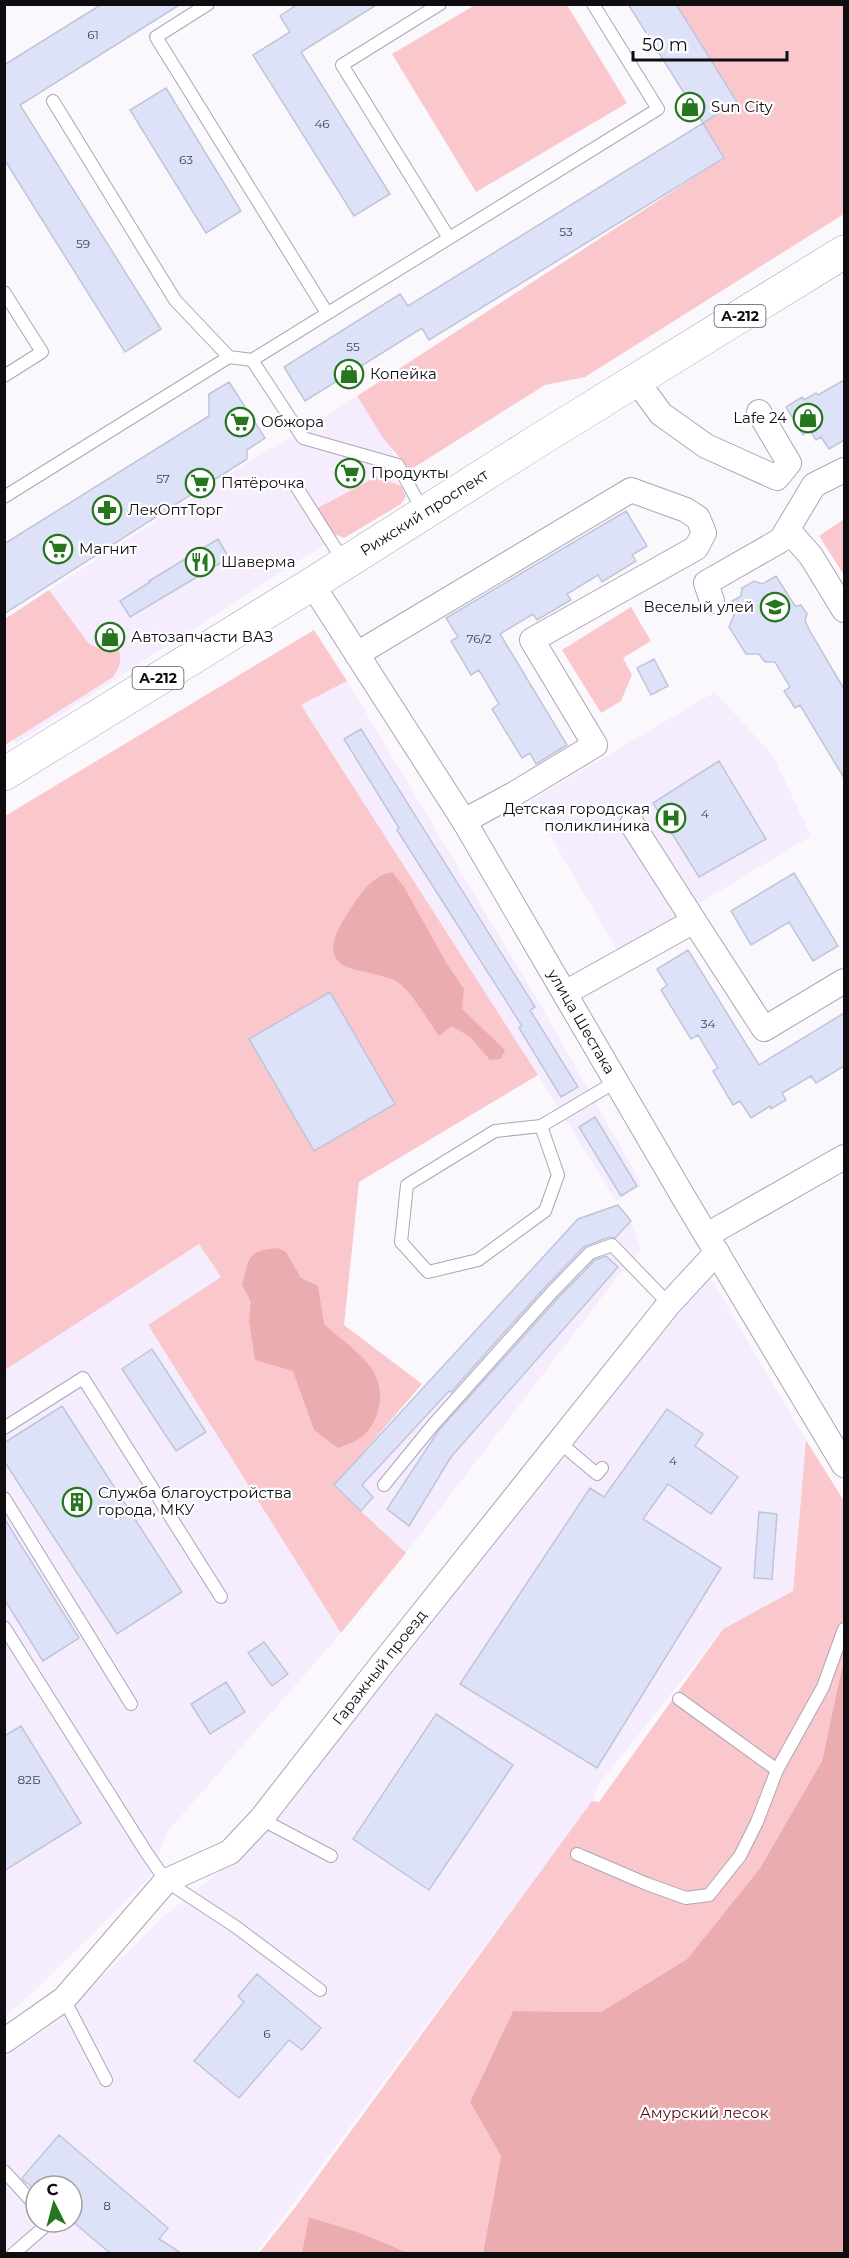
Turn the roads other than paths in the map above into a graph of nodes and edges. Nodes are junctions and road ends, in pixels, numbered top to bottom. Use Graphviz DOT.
graph roads {
  1 [pos="208,4"];
  2 [pos="441,4"];
  3 [pos="593,4"];
  4 [pos="53,101"];
  5 [pos="449,238"];
  6 [pos="844,252"];
  7 [pos="4,292"];
  8 [pos="327,313"];
  9 [pos="229,357"];
  10 [pos="252,360"];
  11 [pos="4,376"];
  12 [pos="636,380"];
  13 [pos="759,412"];
  14 [pos="844,470"];
  15 [pos="296,486"];
  16 [pos="4,497"];
  17 [pos="424,512"];
  18 [pos="788,530"];
  19 [pos="345,563"];
  20 [pos="312,584"];
  21 [pos="712,601"];
  22 [pos="844,610"];
  23 [pos="357,654"];
  24 [pos="4,774"];
  25 [pos="464,821"];
  26 [pos="632,824"];
  27 [pos="694,921"];
  28 [pos="844,981"];
  29 [pos="565,993"];
  30 [pos="617,1081"];
  31 [pos="541,1126"];
  32 [pos="844,1156"];
  33 [pos="712,1243"];
  34 [pos="669,1304"];
  35 [pos="4,1428"];
  36 [pos="560,1443"];
  37 [pos="844,1465"];
  38 [pos="596,1475"];
  39 [pos="384,1485"];
  40 [pos="4,1498"];
  41 [pos="221,1597"];
  42 [pos="4,1627"];
  43 [pos="844,1629"];
  44 [pos="679,1699"];
  45 [pos="130,1704"];
  46 [pos="777,1770"];
  47 [pos="261,1819"];
  48 [pos="577,1854"];
  49 [pos="331,1856"];
  50 [pos="166,1881"];
  51 [pos="320,1990"];
  52 [pos="64,2000"];
  53 [pos="4,2041"];
  54 [pos="106,2080"];
  55 [pos="4,2171"];
  56 [pos="24,2193"];
  57 [pos="36,2234"];
  58 [pos="13,2253"];
  1 -- 8 [label="lane"];
  2 -- 5 [label="lane"];
  3 -- 5 [label="lane"];
  4 -- 9 [label="lane"];
  5 -- 8 [label="lane"];
  6 -- 12 [label="highway, Рижский проспект / А-212"];
  7 -- 11 [label="lane"];
  8 -- 10 [label="lane"];
  9 -- 10 [label="lane"];
  9 -- 16 [label="lane"];
  10 -- 17 [label="lane"];
  12 -- 13 [label="street"];
  12 -- 17 [label="highway, Рижский проспект / А-212"];
  14 -- 18 [label="street"];
  15 -- 19 [label="lane"];
  17 -- 19 [label="highway, Рижский проспект / А-212"];
  18 -- 21 [label="street"];
  18 -- 22 [label="street"];
  19 -- 20 [label="highway, Рижский проспект / А-212"];
  20 -- 23 [label="street, улица Шестака"];
  20 -- 24 [label="highway, Рижский проспект / А-212"];
  23 -- 25 [label="street, улица Шестака"];
  23 -- 25 [label="street"];
  25 -- 29 [label="street, улица Шестака"];
  26 -- 27 [label="street"];
  27 -- 28 [label="street"];
  27 -- 29 [label="street"];
  29 -- 30 [label="street, улица Шестака"];
  30 -- 31 [label="lane"];
  30 -- 33 [label="street, улица Шестака"];
  31 -- 31 [label="lane"];
  32 -- 33 [label="street, Гаражный проезд"];
  33 -- 34 [label="street, Гаражный проезд"];
  33 -- 37 [label="street, улица Шестака"];
  34 -- 36 [label="street, Гаражный проезд"];
  34 -- 39 [label="lane"];
  35 -- 41 [label="lane"];
  36 -- 38 [label="lane"];
  36 -- 47 [label="street, Гаражный проезд"];
  40 -- 45 [label="lane"];
  42 -- 50 [label="lane"];
  43 -- 46 [label="lane"];
  44 -- 46 [label="lane"];
  46 -- 48 [label="lane"];
  47 -- 49 [label="lane"];
  47 -- 50 [label="street, Гаражный проезд"];
  50 -- 51 [label="lane"];
  50 -- 52 [label="street, Гаражный проезд"];
  52 -- 53 [label="street, Гаражный проезд"];
  52 -- 54 [label="lane"];
  55 -- 56 [label="lane"];
  57 -- 58 [label="lane"];
}
